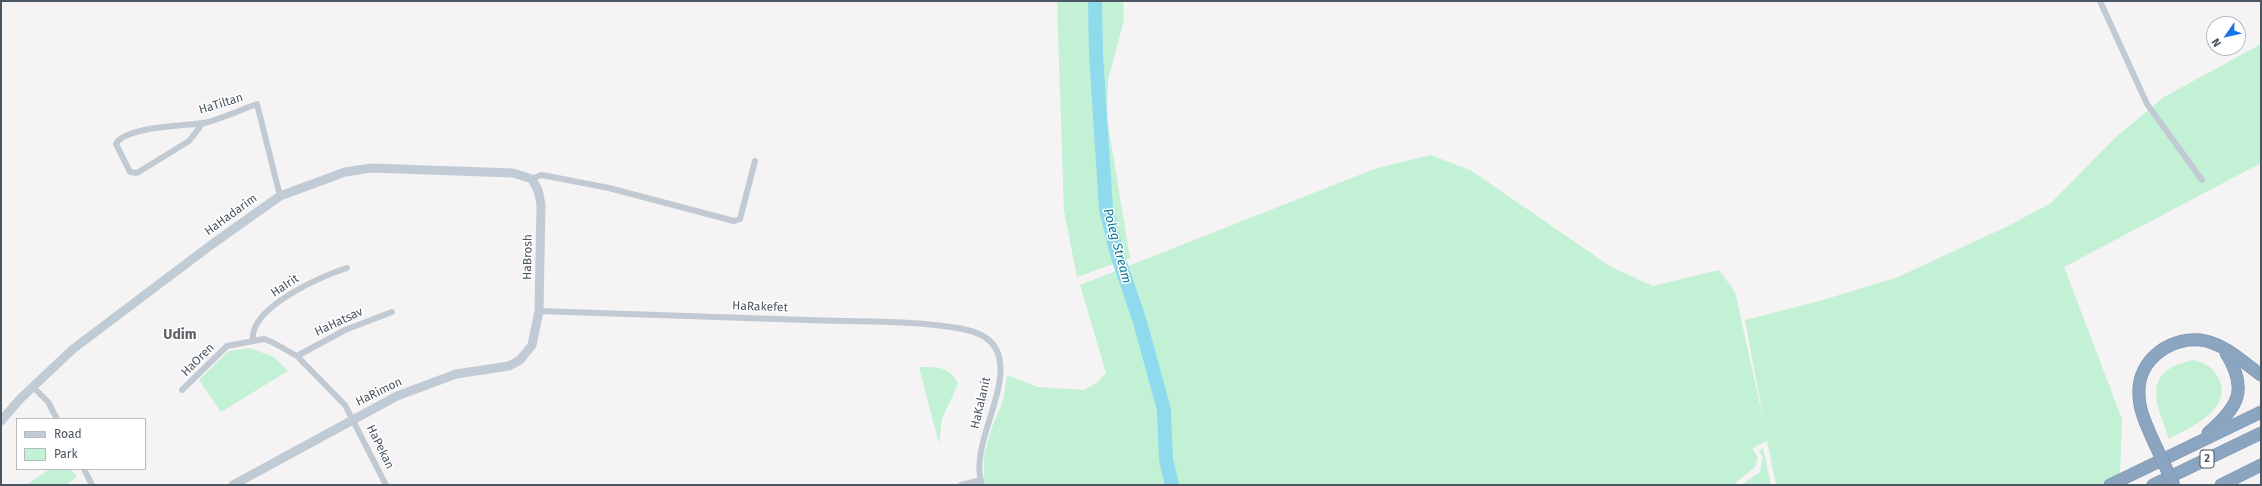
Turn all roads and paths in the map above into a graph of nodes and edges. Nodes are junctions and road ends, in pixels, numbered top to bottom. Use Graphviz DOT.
graph roads {
  1 [pos="2100,1"];
  2 [pos="204,123"];
  3 [pos="755,161"];
  4 [pos="532,179"];
  5 [pos="2202,180"];
  6 [pos="280,196"];
  7 [pos="347,268"];
  8 [pos="539,311"];
  9 [pos="392,312"];
  10 [pos="979,334"];
  11 [pos="535,336"];
  12 [pos="253,340"];
  13 [pos="2224,348"];
  14 [pos="297,356"];
  15 [pos="2261,375"];
  16 [pos="33,387"];
  17 [pos="182,390"];
  18 [pos="2261,412"];
  19 [pos="56,418"];
  20 [pos="353,419"];
  21 [pos="1,421"];
  22 [pos="2261,433"];
  23 [pos="2195,444"];
  24 [pos="2261,466"];
  25 [pos="84,470"];
  26 [pos="981,483"];
  27 [pos="92,485"];
  28 [pos="233,485"];
  29 [pos="386,485"];
  30 [pos="961,485"];
  31 [pos="2110,485"];
  32 [pos="2153,485"];
  33 [pos="2174,485"];
  34 [pos="2221,485"];
  1 -- 5 [label="street"];
  2 -- 2 [label="street, HaTiltan"];
  2 -- 6 [label="street, HaTiltan"];
  3 -- 4 [label="street"];
  4 -- 6 [label="street, HaHadarim"];
  4 -- 8 [label="street, HaBrosh"];
  6 -- 16 [label="street, HaHadarim"];
  7 -- 12 [label="street, HaIrit"];
  8 -- 10 [label="street, HaRakefet"];
  8 -- 11 [label="street, HaBrosh"];
  9 -- 14 [label="street, HaHatsav"];
  10 -- 26 [label="street, HaKalanit"];
  11 -- 20 [label="street, HaRimon"];
  12 -- 14 [label="street, HaPekan"];
  12 -- 17 [label="street, HaOren"];
  13 -- 15 [label="highway"];
  13 -- 23 [label="highway"];
  13 -- 33 [label="highway, bridge"];
  14 -- 20 [label="street, HaPekan"];
  16 -- 19 [label="street"];
  16 -- 21 [label="street, HaHadarim"];
  18 -- 23 [label="highway"];
  20 -- 28 [label="street, HaRimon"];
  20 -- 29 [label="street, HaPekan"];
  22 -- 32 [label="highway, 2"];
  23 -- 31 [label="highway"];
  24 -- 34 [label="highway"];
  25 -- 27 [label="street"];
  26 -- 30 [label="street"];
}
